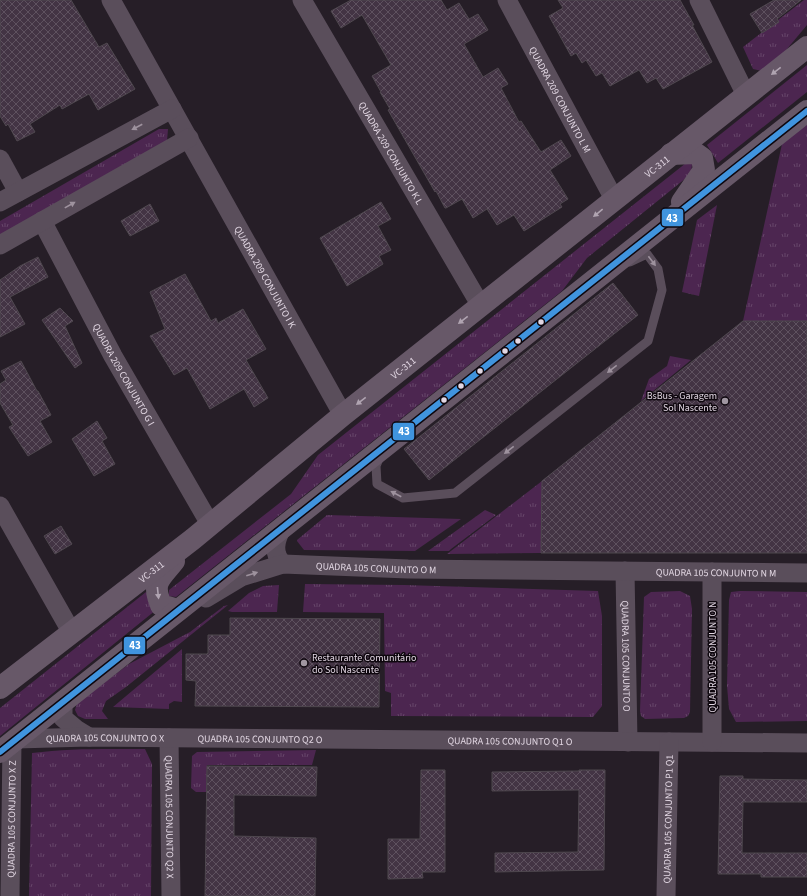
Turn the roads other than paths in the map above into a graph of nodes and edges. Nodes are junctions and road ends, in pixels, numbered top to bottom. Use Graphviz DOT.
graph roads {
  1 [pos="111,0"];
  2 [pos="302,0"];
  3 [pos="507,0"];
  4 [pos="699,0"];
  5 [pos="807,47"];
  6 [pos="746,95"];
  7 [pos="172,109"];
  8 [pos="807,111"];
  9 [pos="189,138"];
  10 [pos="671,154"];
  11 [pos="0,159"];
  12 [pos="18,192"];
  13 [pos="614,200"];
  14 [pos="0,202"];
  15 [pos="670,220"];
  16 [pos="42,222"];
  17 [pos="0,245"];
  18 [pos="606,271"];
  19 [pos="481,306"];
  20 [pos="343,415"];
  21 [pos="382,448"];
  22 [pos="0,506"];
  23 [pos="210,524"];
  24 [pos="282,528"];
  25 [pos="193,539"];
  26 [pos="283,564"];
  27 [pos="625,571"];
  28 [pos="712,572"];
  29 [pos="807,573"];
  30 [pos="178,610"];
  31 [pos="72,633"];
  32 [pos="147,636"];
  33 [pos="0,688"];
  34 [pos="63,702"];
  35 [pos="86,737"];
  36 [pos="169,738"];
  37 [pos="351,739"];
  38 [pos="628,742"];
  39 [pos="669,742"];
  40 [pos="712,742"];
  41 [pos="807,743"];
  42 [pos="10,744"];
  43 [pos="10,896"];
  44 [pos="172,896"];
  45 [pos="666,896"];
  1 -- 7 [label="street, QUADRA 209 CONJUNTO I K"];
  2 -- 19 [label="street, QUADRA 209 CONJUNTO K L"];
  3 -- 13 [label="street, QUADRA 209 CONJUNTO L M"];
  4 -- 6 [label="street"];
  5 -- 6 [label="main road, VC-311, one-way"];
  6 -- 10 [label="main road, VC-311"];
  7 -- 9 [label="street, QUADRA 209 CONJUNTO I K"];
  7 -- 12 [label="street, one-way"];
  8 -- 15 [label="main road"];
  16 -- 9 [label="street, one-way"];
  9 -- 20 [label="street, QUADRA 209 CONJUNTO I K"];
  10 -- 13 [label="main road, VC-311"];
  10 -- 15 [label="main road"];
  11 -- 12 [label="street"];
  12 -- 14 [label="street"];
  13 -- 19 [label="main road, VC-311, one-way"];
  15 -- 18 [label="main road"];
  16 -- 17 [label="street"];
  16 -- 23 [label="street, QUADRA 209 CONJUNTO G I"];
  18 -- 21 [label="main road"];
  18 -- 21 [label="lane, one-way"];
  19 -- 20 [label="main road, VC-311, one-way"];
  20 -- 23 [label="main road, VC-311"];
  21 -- 24 [label="main road"];
  22 -- 31 [label="street"];
  23 -- 25 [label="main road, VC-311"];
  24 -- 26 [label="street"];
  24 -- 30 [label="main road"];
  25 -- 30 [label="main road, one-way"];
  25 -- 31 [label="main road, VC-311"];
  26 -- 27 [label="street, QUADRA 105 CONJUNTO O M"];
  32 -- 26 [label="street, QUADRA 105 CONJUNTO O M, one-way"];
  27 -- 28 [label="street, QUADRA 105 CONJUNTO N M"];
  27 -- 38 [label="street, QUADRA 105 CONJUNTO O"];
  28 -- 29 [label="street, QUADRA 105 CONJUNTO N M"];
  28 -- 40 [label="street, QUADRA 105 CONJUNTO N"];
  30 -- 32 [label="main road"];
  31 -- 33 [label="main road, VC-311"];
  32 -- 34 [label="main road"];
  34 -- 35 [label="street"];
  34 -- 42 [label="main road"];
  35 -- 36 [label="street, QUADRA 105 CONJUNTO O X"];
  35 -- 42 [label="street, QUADRA 105 CONJUNTO O X"];
  36 -- 37 [label="street, QUADRA 105 CONJUNTO Q2 O"];
  36 -- 44 [label="street, QUADRA 105 CONJUNTO Q2 X"];
  37 -- 38 [label="street, QUADRA 105 CONJUNTO Q1 O"];
  38 -- 39 [label="street, QUADRA 105 CONJUNTO Q1 O"];
  39 -- 40 [label="street, QUADRA 105 CONJUNTO Q1 O"];
  39 -- 45 [label="street, QUADRA 105 CONJUNTO P1 Q1"];
  40 -- 41 [label="street, QUADRA 105 CONJUNTO Q1 O"];
  42 -- 43 [label="street, QUADRA 105 CONJUNTO X Z"];
}
